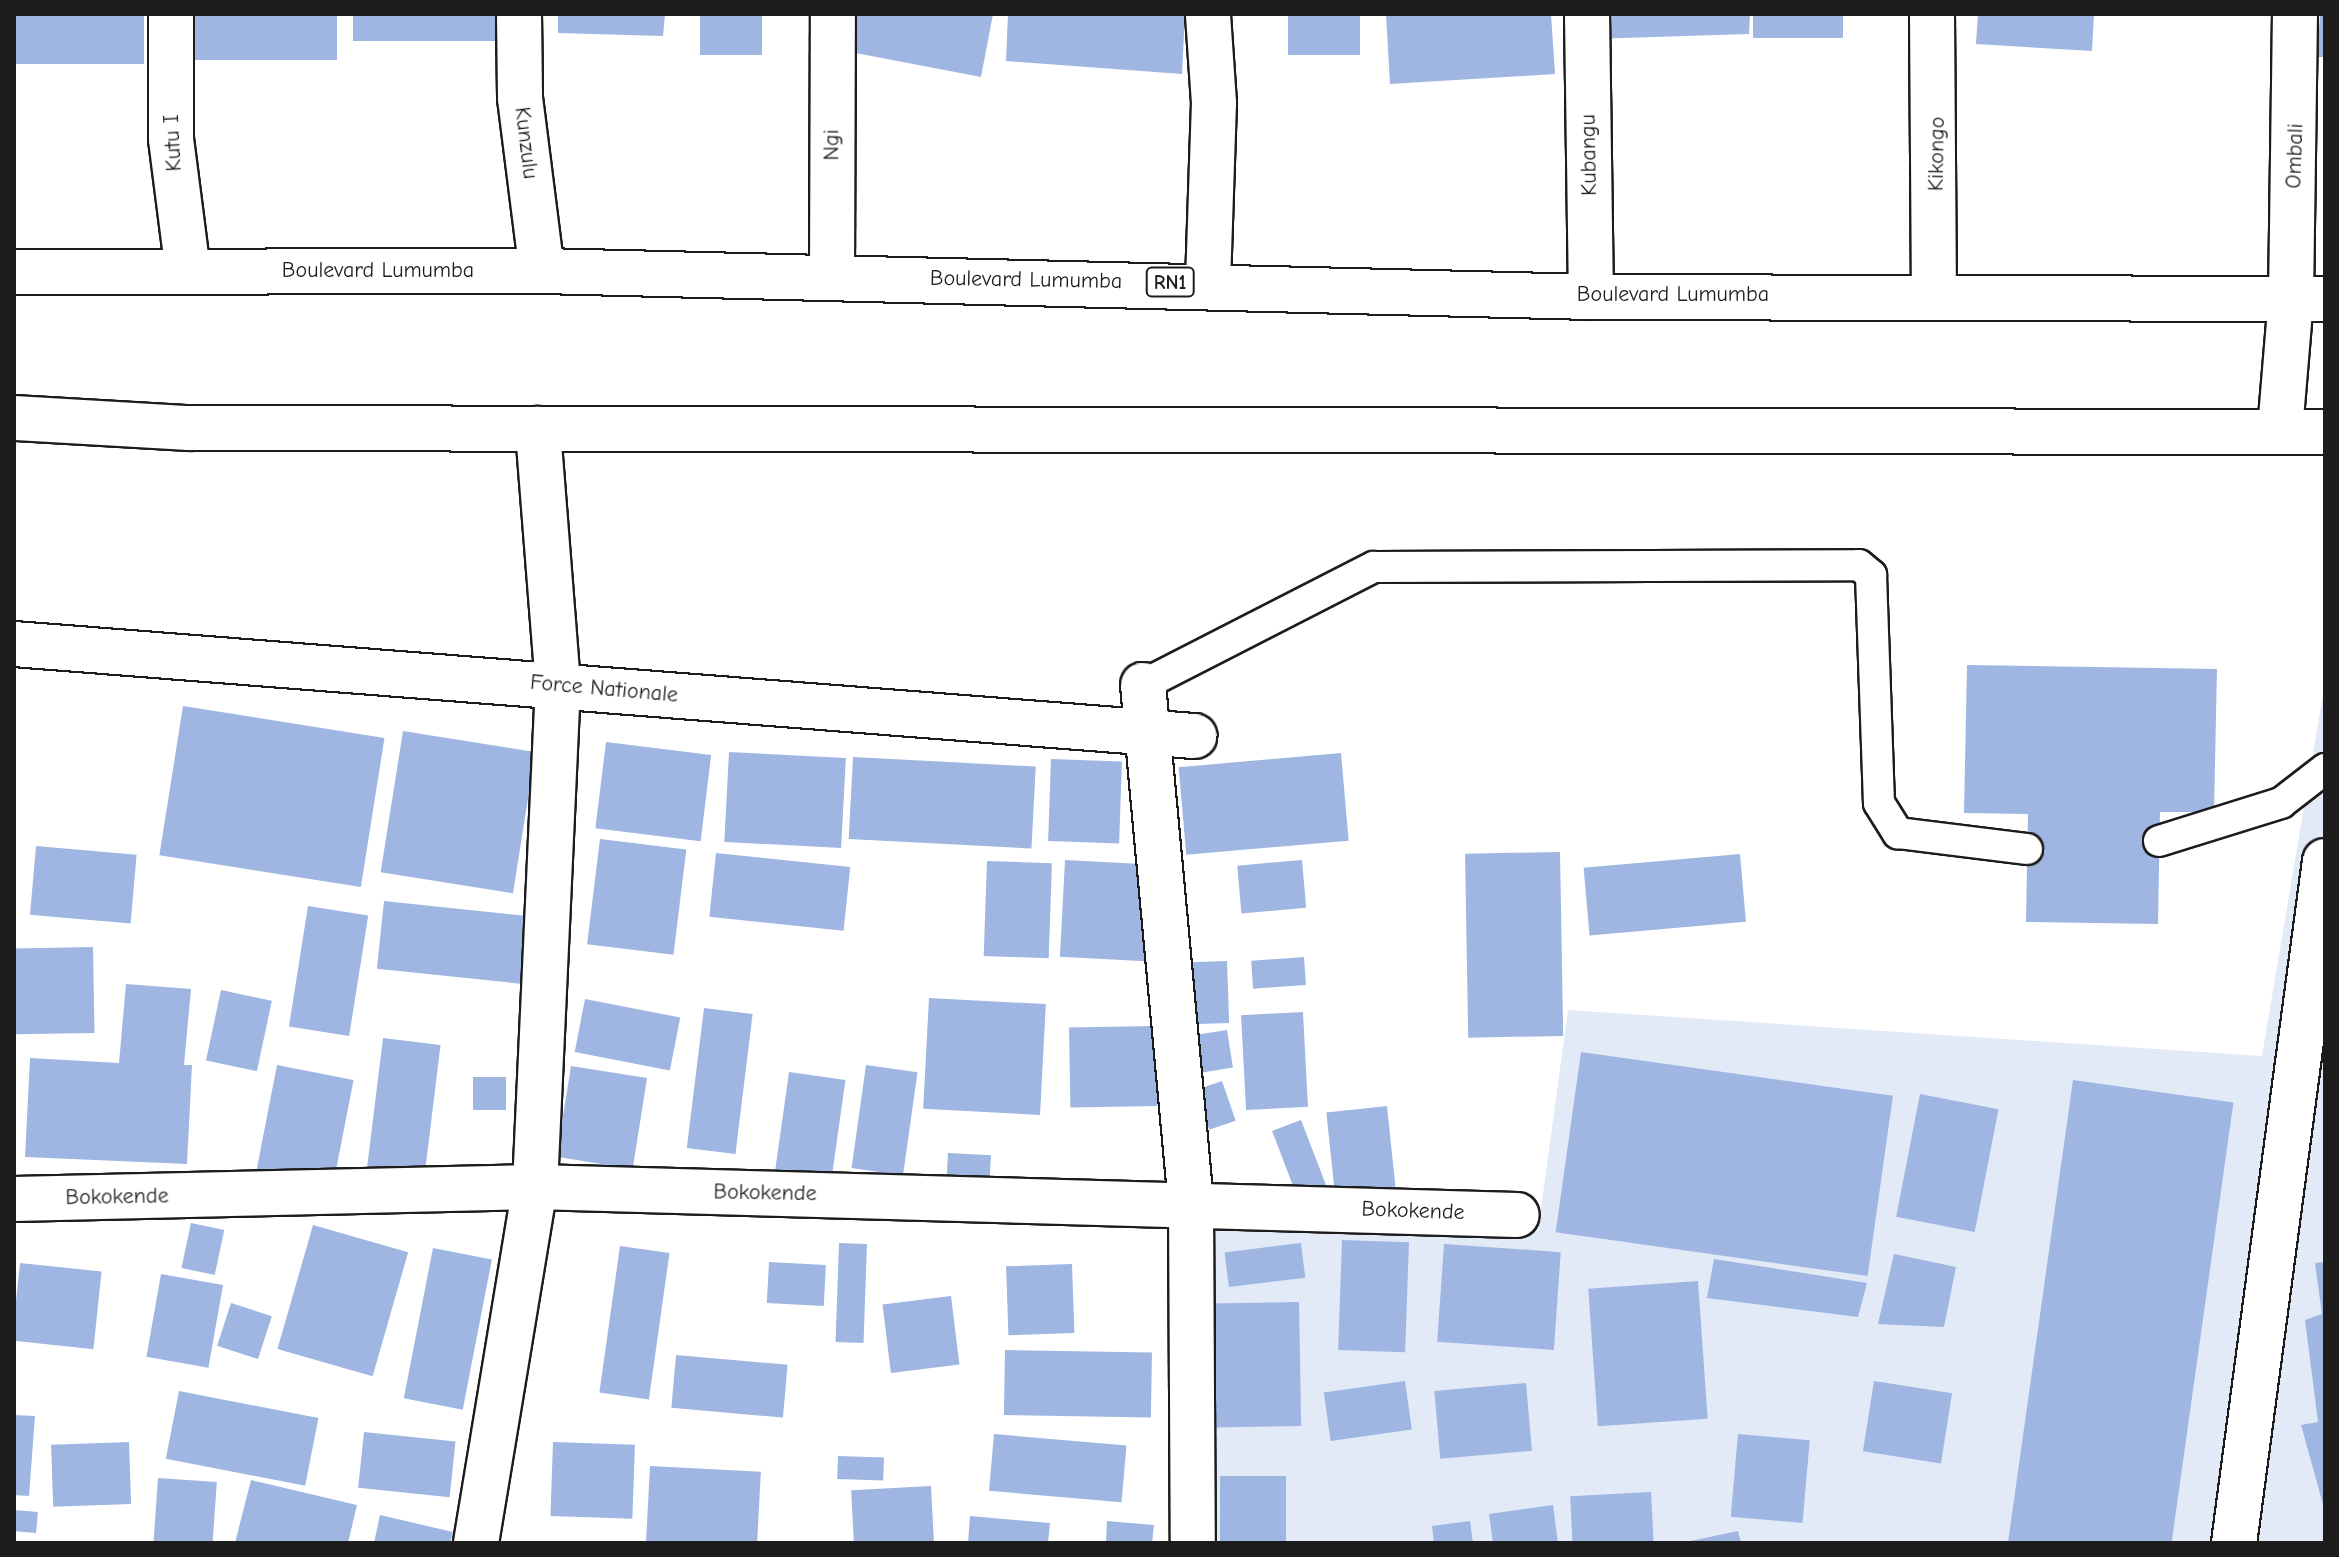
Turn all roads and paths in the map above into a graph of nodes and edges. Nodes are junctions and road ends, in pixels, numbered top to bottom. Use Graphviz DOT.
graph roads {
  1 [pos="171,14"];
  2 [pos="519,14"];
  3 [pos="833,14"];
  4 [pos="1208,14"];
  5 [pos="1587,14"];
  6 [pos="1932,14"];
  7 [pos="2295,14"];
  8 [pos="542,271"];
  9 [pos="14,272"];
  10 [pos="188,272"];
  11 [pos="832,277"];
  12 [pos="1208,283"];
  13 [pos="1934,293"];
  14 [pos="1591,297"];
  15 [pos="2308,299"];
  16 [pos="14,418"];
  17 [pos="538,429"];
  18 [pos="2280,430"];
  19 [pos="2325,432"];
  20 [pos="14,644"];
  21 [pos="558,685"];
  22 [pos="1143,685"];
  23 [pos="1148,733"];
  24 [pos="1194,736"];
  25 [pos="2325,769"];
  26 [pos="2159,841"];
  27 [pos="2027,849"];
  28 [pos="2325,861"];
  29 [pos="535,1187"];
  30 [pos="14,1199"];
  31 [pos="1191,1203"];
  32 [pos="1517,1215"];
  33 [pos="476,1543"];
  34 [pos="1193,1543"];
  35 [pos="2234,1543"];
  1 -- 10 [label="main road, Kutu I"];
  2 -- 8 [label="main road, Kunzulu"];
  3 -- 11 [label="main road, Ngi"];
  4 -- 12 [label="main road"];
  5 -- 14 [label="main road, Kubangu"];
  6 -- 13 [label="main road, Kikongo"];
  7 -- 15 [label="main road, Ombali"];
  8 -- 10 [label="main road, Boulevard Lumumba / RN1"];
  8 -- 11 [label="main road, Boulevard Lumumba / RN1"];
  9 -- 10 [label="main road, Boulevard Lumumba / RN1"];
  11 -- 12 [label="main road, Boulevard Lumumba / RN1"];
  12 -- 14 [label="main road, Boulevard Lumumba / RN1"];
  13 -- 14 [label="main road, Boulevard Lumumba / RN1"];
  13 -- 15 [label="main road, Boulevard Lumumba / RN1"];
  15 -- 18 [label="main road, Ombali"];
  16 -- 17 [label="main road"];
  17 -- 18 [label="main road"];
  17 -- 21 [label="main road"];
  18 -- 19 [label="main road"];
  20 -- 21 [label="main road, Force Nationale"];
  21 -- 23 [label="main road, Force Nationale"];
  21 -- 29 [label="main road"];
  22 -- 23 [label="main road"];
  22 -- 27 [label="lane"];
  23 -- 24 [label="main road, Force Nationale"];
  23 -- 31 [label="main road"];
  25 -- 26 [label="lane"];
  28 -- 35 [label="main road"];
  29 -- 30 [label="main road, Bokokende"];
  29 -- 31 [label="main road, Bokokende"];
  29 -- 33 [label="main road"];
  31 -- 32 [label="main road, Bokokende"];
  31 -- 34 [label="main road"];
}
